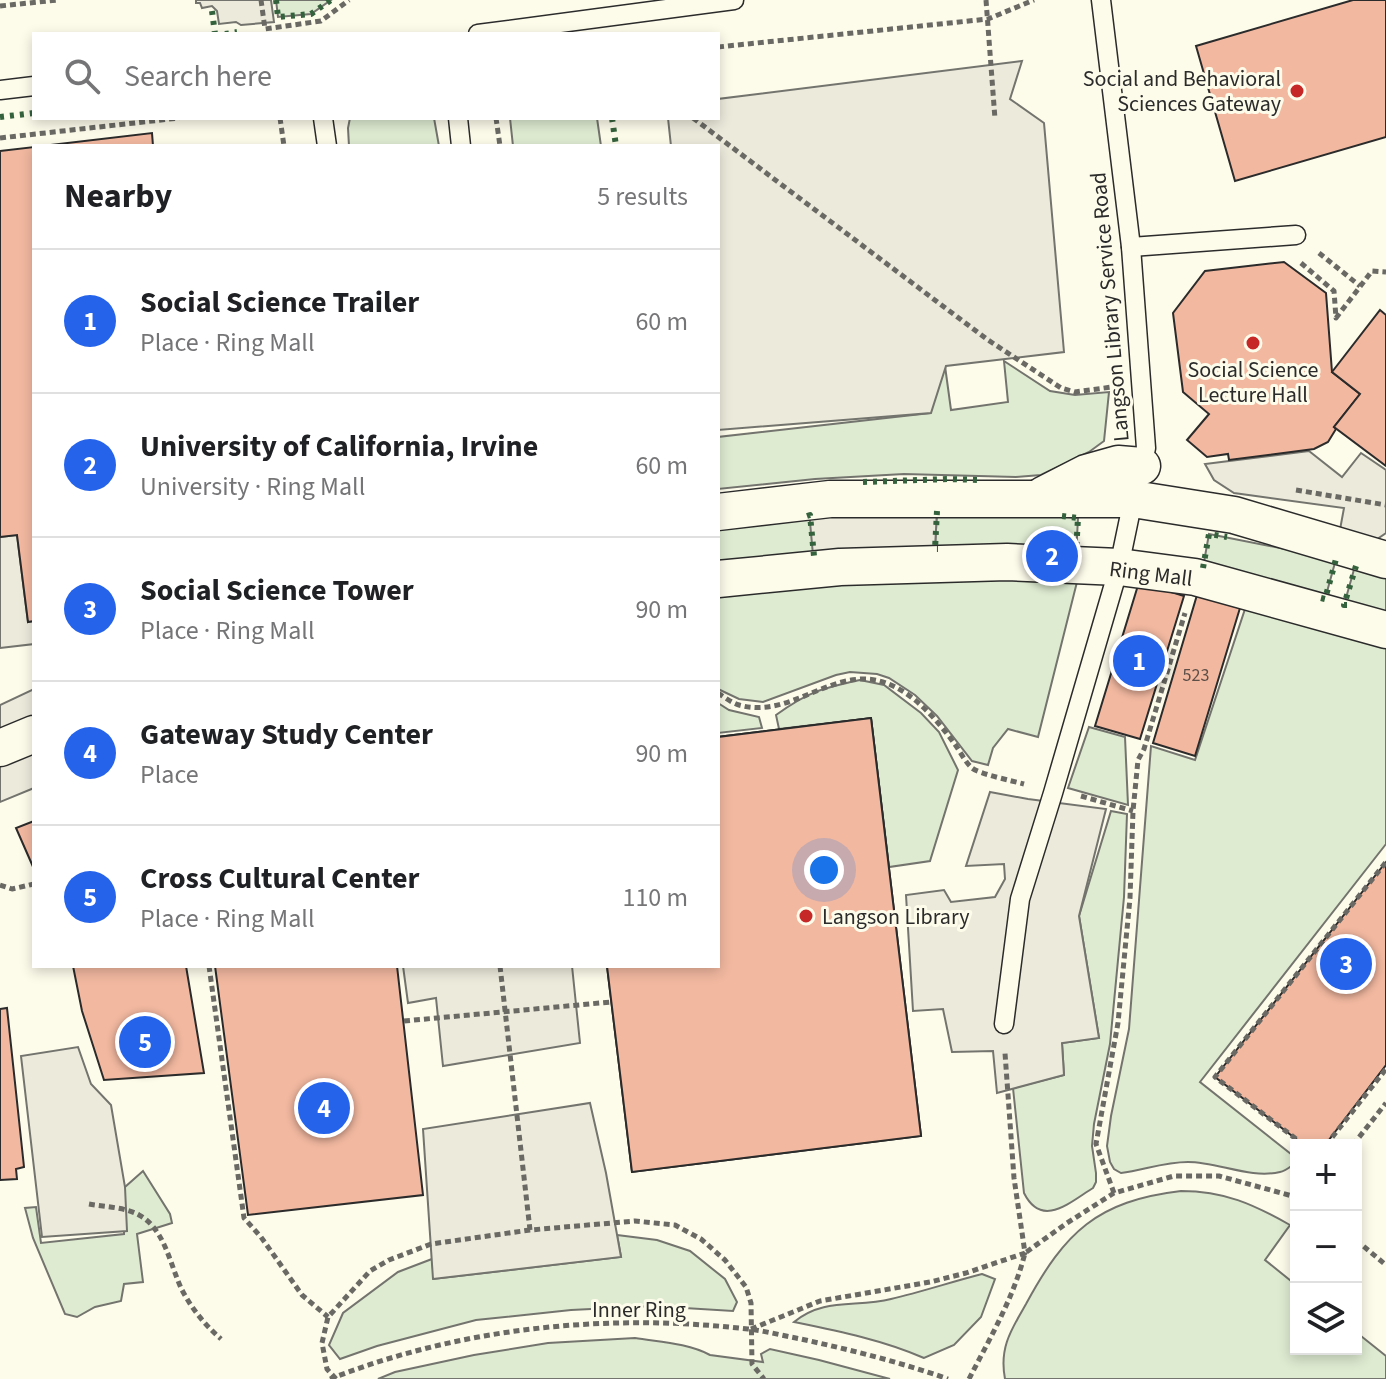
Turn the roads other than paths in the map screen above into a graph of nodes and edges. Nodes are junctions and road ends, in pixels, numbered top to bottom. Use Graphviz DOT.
graph roads {
  1 [pos="734,0"];
  2 [pos="1101,0"];
  3 [pos="493,32"];
  4 [pos="32,86"];
  5 [pos="0,90"];
  6 [pos="323,120"];
  7 [pos="458,120"];
  8 [pos="327,144"];
  9 [pos="461,144"];
  10 [pos="1296,235"];
  11 [pos="1131,247"];
  12 [pos="1138,483"];
  13 [pos="720,512"];
  14 [pos="1386,560"];
  15 [pos="1119,567"];
  16 [pos="720,579"];
  17 [pos="1386,630"];
  18 [pos="32,735"];
  19 [pos="0,748"];
  20 [pos="1004,1024"];
  1 -- 3 [label="lane"];
  2 -- 11 [label="lane, Langson Library Service Road"];
  4 -- 5 [label="lane"];
  6 -- 8 [label="lane"];
  7 -- 9 [label="lane"];
  10 -- 11 [label="lane"];
  11 -- 12 [label="lane, Langson Library Service Road"];
  12 -- 13 [label="street"];
  12 -- 14 [label="street"];
  12 -- 15 [label="lane, Langson Library Service Road"];
  15 -- 16 [label="street, Ring Mall"];
  15 -- 17 [label="street, Ring Mall"];
  15 -- 20 [label="lane, Langson Library Service Road"];
  18 -- 19 [label="street"];
}
